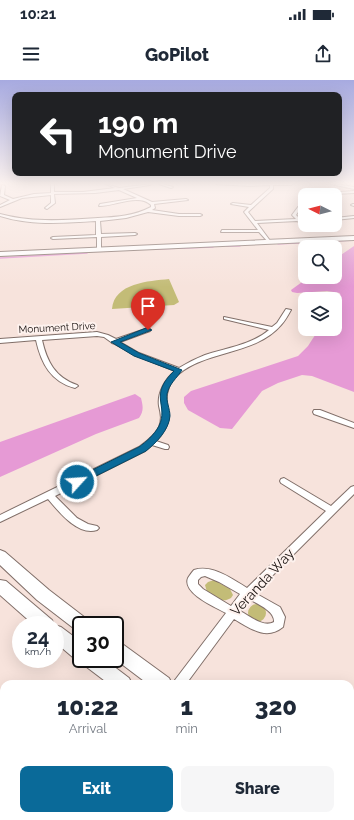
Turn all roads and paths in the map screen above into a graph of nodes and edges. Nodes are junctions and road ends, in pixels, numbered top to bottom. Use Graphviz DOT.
graph roads {
  1 [pos="10,219"];
  2 [pos="98,219"];
  3 [pos="105,219"];
  4 [pos="251,219"];
  5 [pos="298,220"];
  6 [pos="5,221"];
  7 [pos="254,222"];
  8 [pos="222,231"];
  9 [pos="261,231"];
  10 [pos="135,234"];
  11 [pos="98,236"];
  12 [pos="53,238"];
  13 [pos="354,238"];
  14 [pos="269,242"];
  15 [pos="99,249"];
  16 [pos="0,254"];
  17 [pos="288,310"];
  18 [pos="226,318"];
  19 [pos="274,329"];
  20 [pos="148,330"];
  21 [pos="38,338"];
  22 [pos="0,341"];
  23 [pos="114,342"];
  24 [pos="179,370"];
  25 [pos="75,386"];
  26 [pos="317,412"];
  27 [pos="354,426"];
  28 [pos="151,442"];
  29 [pos="166,447"];
  30 [pos="284,481"];
  31 [pos="354,489"];
  32 [pos="49,495"];
  33 [pos="331,510"];
  34 [pos="0,519"];
  35 [pos="94,528"];
  36 [pos="0,556"];
  37 [pos="0,586"];
  38 [pos="248,593"];
  39 [pos="232,613"];
  40 [pos="35,616"];
  41 [pos="72,617"];
  42 [pos="64,639"];
  43 [pos="72,645"];
  44 [pos="124,656"];
  45 [pos="102,668"];
  46 [pos="118,680"];
  47 [pos="158,680"];
  48 [pos="182,680"];
  1 -- 2 [label="street"];
  1 -- 6 [label="street"];
  2 -- 3 [label="street"];
  2 -- 11 [label="street"];
  4 -- 7 [label="street"];
  5 -- 7 [label="street"];
  7 -- 9 [label="street"];
  8 -- 9 [label="street"];
  9 -- 14 [label="street"];
  10 -- 11 [label="street"];
  11 -- 12 [label="street"];
  11 -- 15 [label="street"];
  13 -- 14 [label="main road"];
  14 -- 15 [label="main road"];
  15 -- 16 [label="main road"];
  17 -- 19 [label="street"];
  18 -- 19 [label="street"];
  19 -- 24 [label="street"];
  20 -- 23 [label="street"];
  21 -- 22 [label="street, Monument Drive"];
  21 -- 23 [label="street, Monument Drive"];
  21 -- 25 [label="street"];
  23 -- 24 [label="street, Monument Drive"];
  24 -- 28 [label="street"];
  26 -- 27 [label="street"];
  28 -- 29 [label="street"];
  28 -- 32 [label="street"];
  30 -- 33 [label="street"];
  31 -- 33 [label="street, Veranda Way"];
  32 -- 34 [label="street"];
  32 -- 35 [label="street"];
  33 -- 38 [label="street, Veranda Way"];
  36 -- 41 [label="main road"];
  37 -- 40 [label="main road"];
  38 -- 39 [label="street, Veranda Way"];
  38 -- 39 [label="street"];
  38 -- 39 [label="street"];
  39 -- 48 [label="street, Veranda Way"];
  42 -- 43 [label="main road"];
  44 -- 47 [label="main road"];
  45 -- 46 [label="main road"];
}
